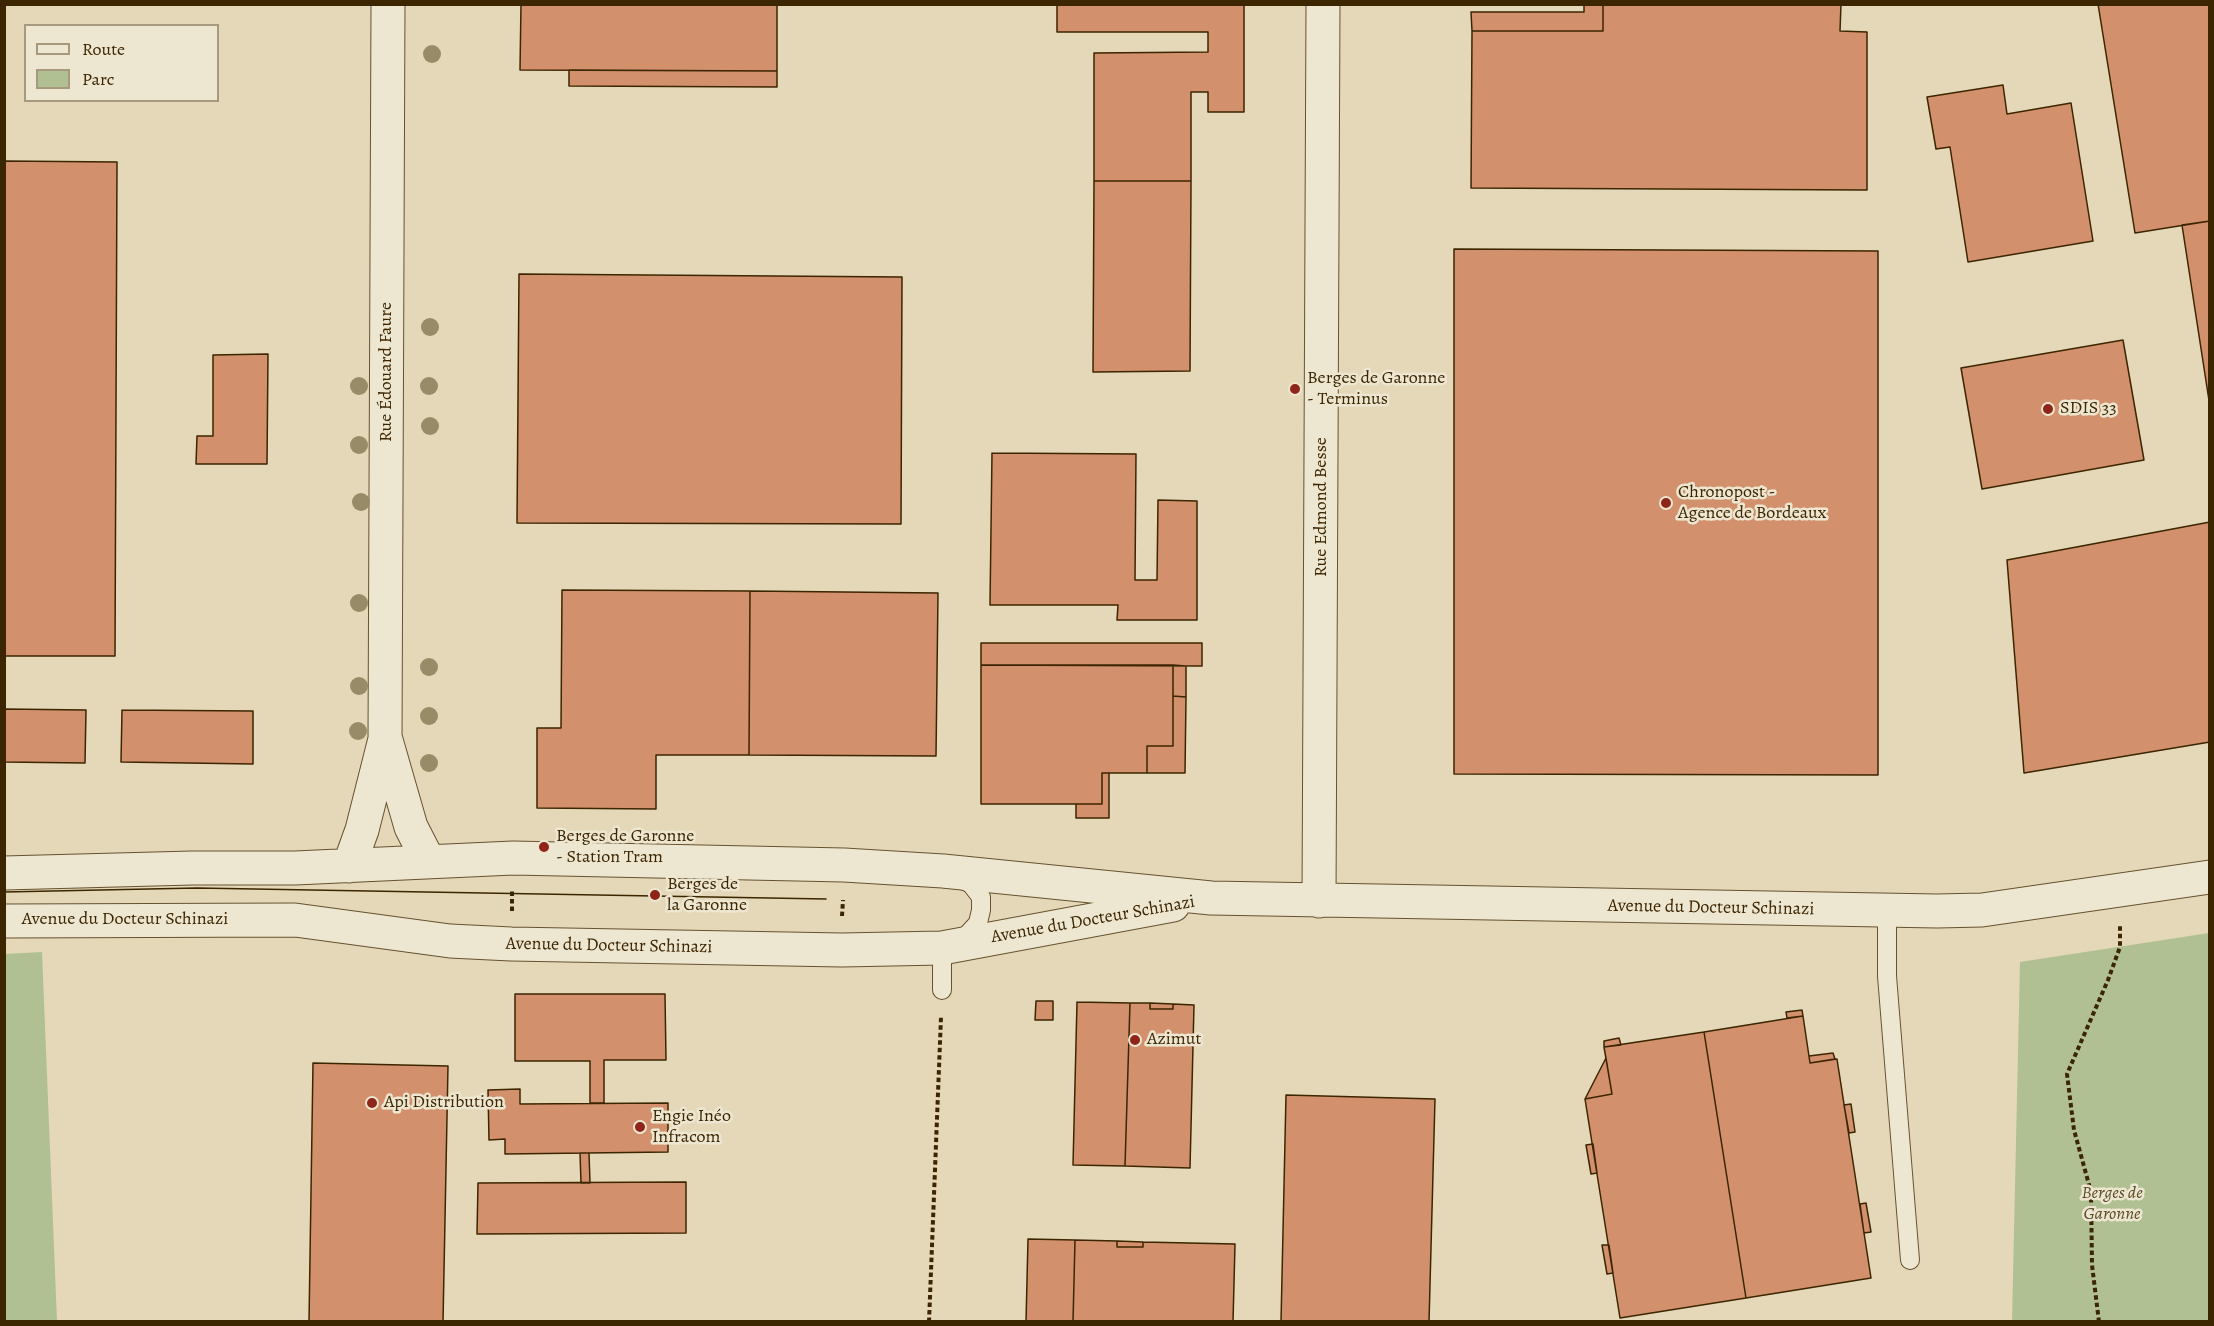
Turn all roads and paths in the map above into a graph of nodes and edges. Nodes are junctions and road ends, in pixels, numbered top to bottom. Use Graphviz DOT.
graph roads {
  1 [pos="388,4"];
  2 [pos="1323,4"];
  3 [pos="385,739"];
  4 [pos="429,862"];
  5 [pos="349,866"];
  6 [pos="943,871"];
  7 [pos="4,873"];
  8 [pos="2210,878"];
  9 [pos="512,885"];
  10 [pos="2121,890"];
  11 [pos="843,895"];
  12 [pos="1211,898"];
  13 [pos="1319,901"];
  14 [pos="1887,911"];
  15 [pos="4,921"];
  16 [pos="512,921"];
  17 [pos="842,926"];
  18 [pos="942,948"];
  19 [pos="942,990"];
  20 [pos="1910,1260"];
  21 [pos="928,1322"];
  22 [pos="2099,1322"];
  1 -- 3 [label="street, Rue Édouard Faure"];
  2 -- 13 [label="street, Rue Edmond Besse"];
  3 -- 4 [label="street, Rue Édouard Faure"];
  3 -- 5 [label="street, Rue Édouard Faure"];
  4 -- 5 [label="street, Avenue du Docteur Schinazi"];
  4 -- 6 [label="street, Avenue du Docteur Schinazi"];
  5 -- 7 [label="street, Avenue du Docteur Schinazi"];
  6 -- 12 [label="street, Avenue du Docteur Schinazi"];
  6 -- 18 [label="lane"];
  8 -- 10 [label="street, Avenue du Docteur Schinazi"];
  9 -- 16 [label="path"];
  10 -- 14 [label="street, Avenue du Docteur Schinazi"];
  10 -- 22 [label="path"];
  11 -- 17 [label="path"];
  12 -- 13 [label="street, Avenue du Docteur Schinazi"];
  12 -- 18 [label="street, Avenue du Docteur Schinazi"];
  13 -- 14 [label="street, Avenue du Docteur Schinazi"];
  14 -- 20 [label="lane"];
  15 -- 18 [label="street, Avenue du Docteur Schinazi"];
  18 -- 19 [label="lane"];
  19 -- 21 [label="path"];
}
